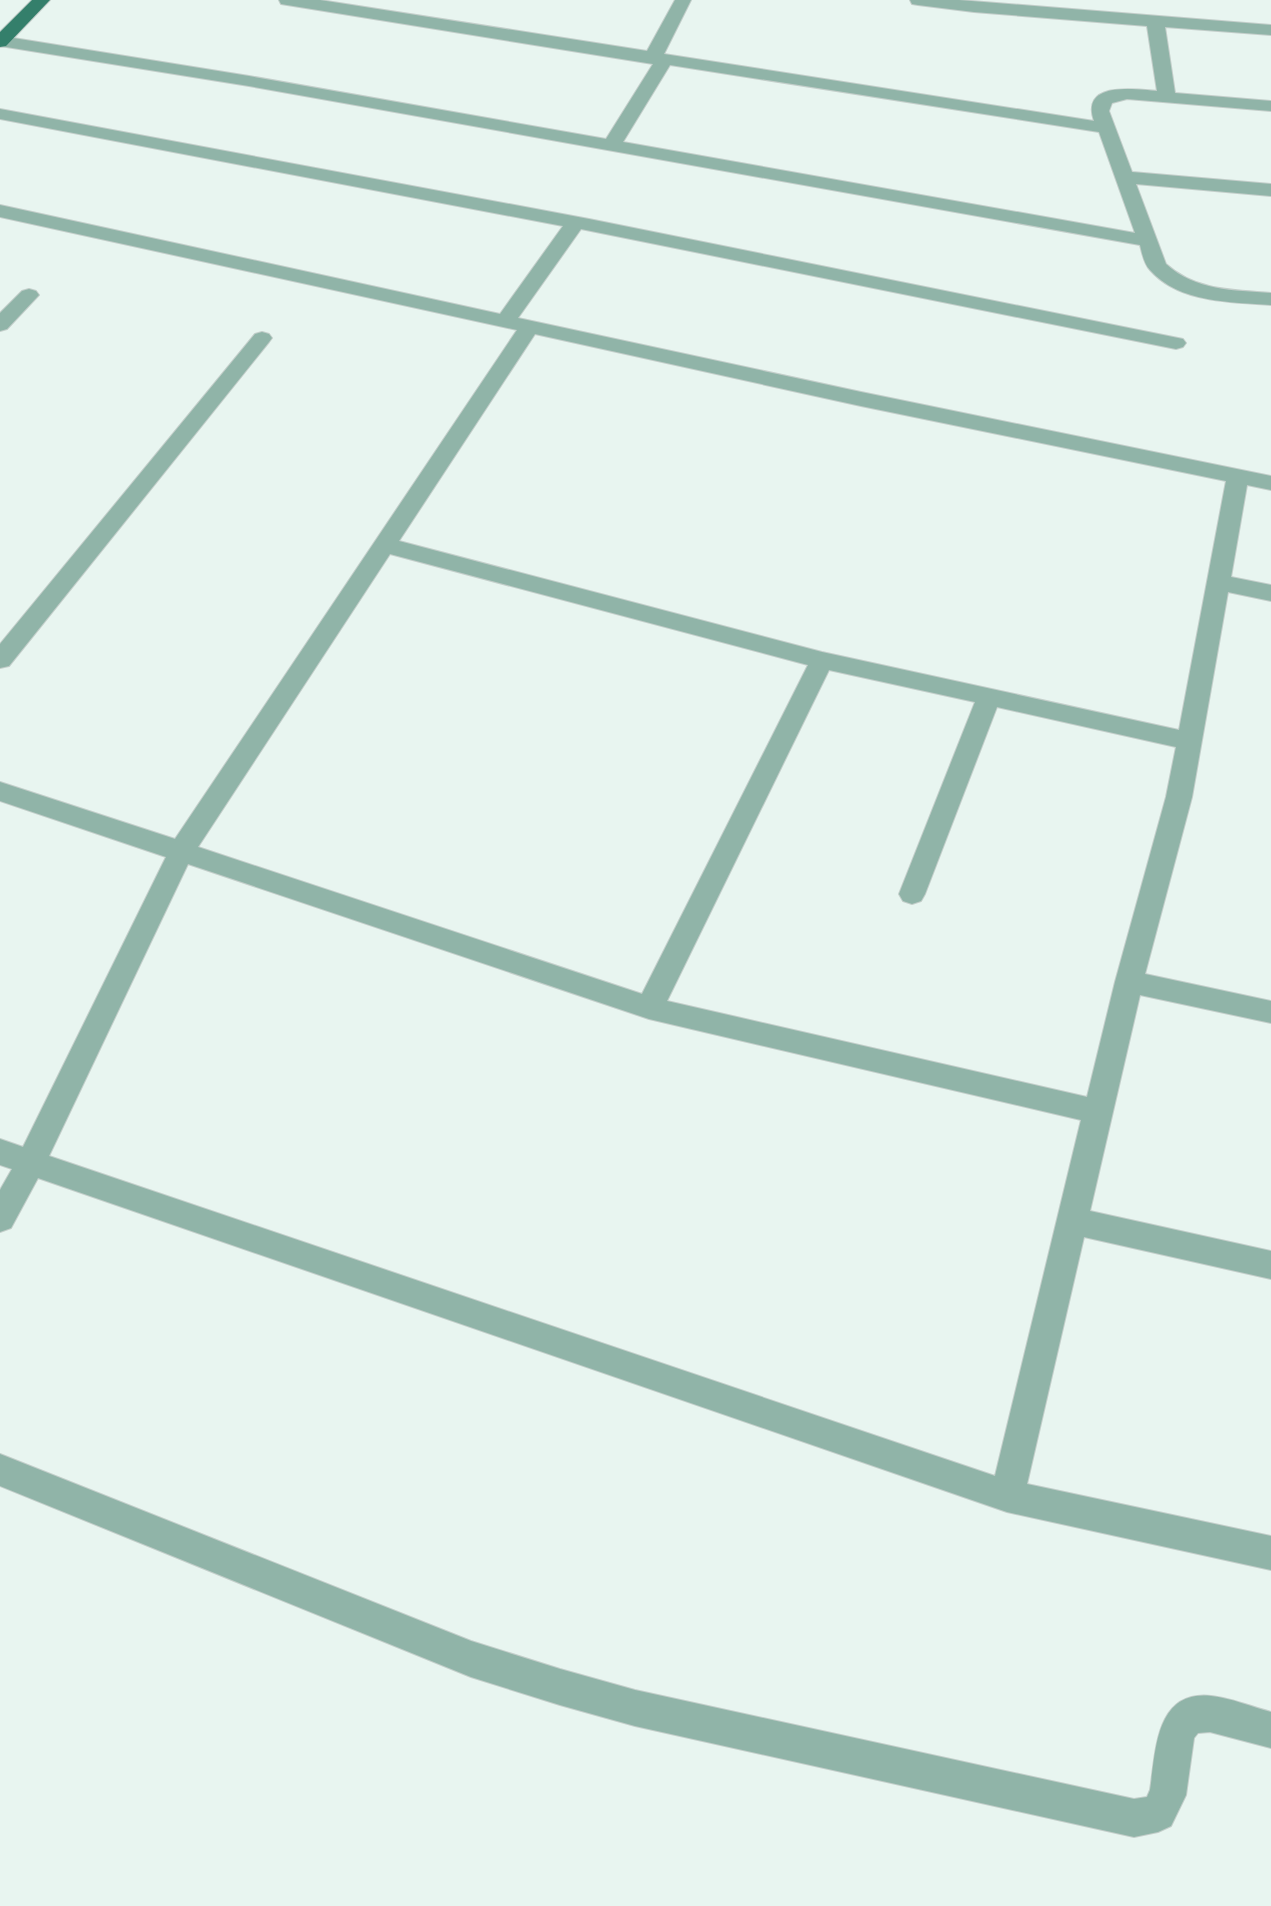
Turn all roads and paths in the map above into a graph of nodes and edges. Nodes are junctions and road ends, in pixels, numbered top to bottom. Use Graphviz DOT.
graph roads {
  1 [pos="42,0"];
  2 [pos="288,0"];
  3 [pos="414,0"];
  4 [pos="683,0"];
  5 [pos="918,0"];
  6 [pos="402,18"];
  7 [pos="1155,21"];
  8 [pos="1271,30"];
  9 [pos="1,41"];
  10 [pos="658,60"];
  11 [pos="1166,97"];
  12 [pos="1271,106"];
  13 [pos="0,114"];
  14 [pos="1107,128"];
  15 [pos="612,145"];
  16 [pos="1124,177"];
  17 [pos="1271,190"];
  18 [pos="0,211"];
  19 [pos="575,222"];
  20 [pos="1148,241"];
  21 [pos="29,295"];
  22 [pos="1271,299"];
  23 [pos="517,324"];
  24 [pos="0,326"];
  25 [pos="262,338"];
  26 [pos="1176,343"];
  27 [pos="1238,476"];
  28 [pos="1271,483"];
  29 [pos="384,545"];
  30 [pos="1218,582"];
  31 [pos="1271,593"];
  32 [pos="0,660"];
  33 [pos="822,660"];
  34 [pos="989,697"];
  35 [pos="1189,740"];
  36 [pos="0,791"];
  37 [pos="181,852"];
  38 [pos="912,894"];
  39 [pos="1129,982"];
  40 [pos="649,1008"];
  41 [pos="1271,1012"];
  42 [pos="1098,1112"];
  43 [pos="0,1152"];
  44 [pos="30,1164"];
  45 [pos="0,1219"];
  46 [pos="1073,1221"];
  47 [pos="1271,1265"];
  48 [pos="0,1470"];
  49 [pos="1007,1496"];
  50 [pos="1271,1553"];
  51 [pos="1271,1730"];
  1 -- 9 [label="main road"];
  2 -- 6 [label="street"];
  3 -- 6 [label="street"];
  4 -- 10 [label="street"];
  5 -- 7 [label="street"];
  6 -- 10 [label="street"];
  7 -- 8 [label="street"];
  7 -- 11 [label="street"];
  9 -- 15 [label="street"];
  10 -- 14 [label="street"];
  10 -- 15 [label="street"];
  11 -- 12 [label="street"];
  11 -- 14 [label="street"];
  13 -- 19 [label="street"];
  14 -- 16 [label="street"];
  15 -- 20 [label="street"];
  16 -- 17 [label="street"];
  16 -- 20 [label="street"];
  18 -- 23 [label="street"];
  19 -- 23 [label="street"];
  19 -- 26 [label="street"];
  20 -- 22 [label="street"];
  21 -- 24 [label="street"];
  23 -- 27 [label="street"];
  23 -- 29 [label="street"];
  25 -- 32 [label="street"];
  27 -- 28 [label="street"];
  27 -- 30 [label="street"];
  29 -- 33 [label="street"];
  29 -- 37 [label="street"];
  30 -- 31 [label="street"];
  30 -- 35 [label="street"];
  33 -- 34 [label="street"];
  33 -- 40 [label="street"];
  34 -- 35 [label="street"];
  34 -- 38 [label="street"];
  35 -- 39 [label="street"];
  36 -- 37 [label="street"];
  37 -- 40 [label="street"];
  37 -- 44 [label="street"];
  39 -- 41 [label="street"];
  39 -- 42 [label="street"];
  40 -- 42 [label="street"];
  42 -- 46 [label="street"];
  43 -- 44 [label="street"];
  44 -- 45 [label="street"];
  44 -- 49 [label="street"];
  46 -- 47 [label="street"];
  46 -- 49 [label="street"];
  48 -- 51 [label="street"];
  49 -- 50 [label="street"];
}
